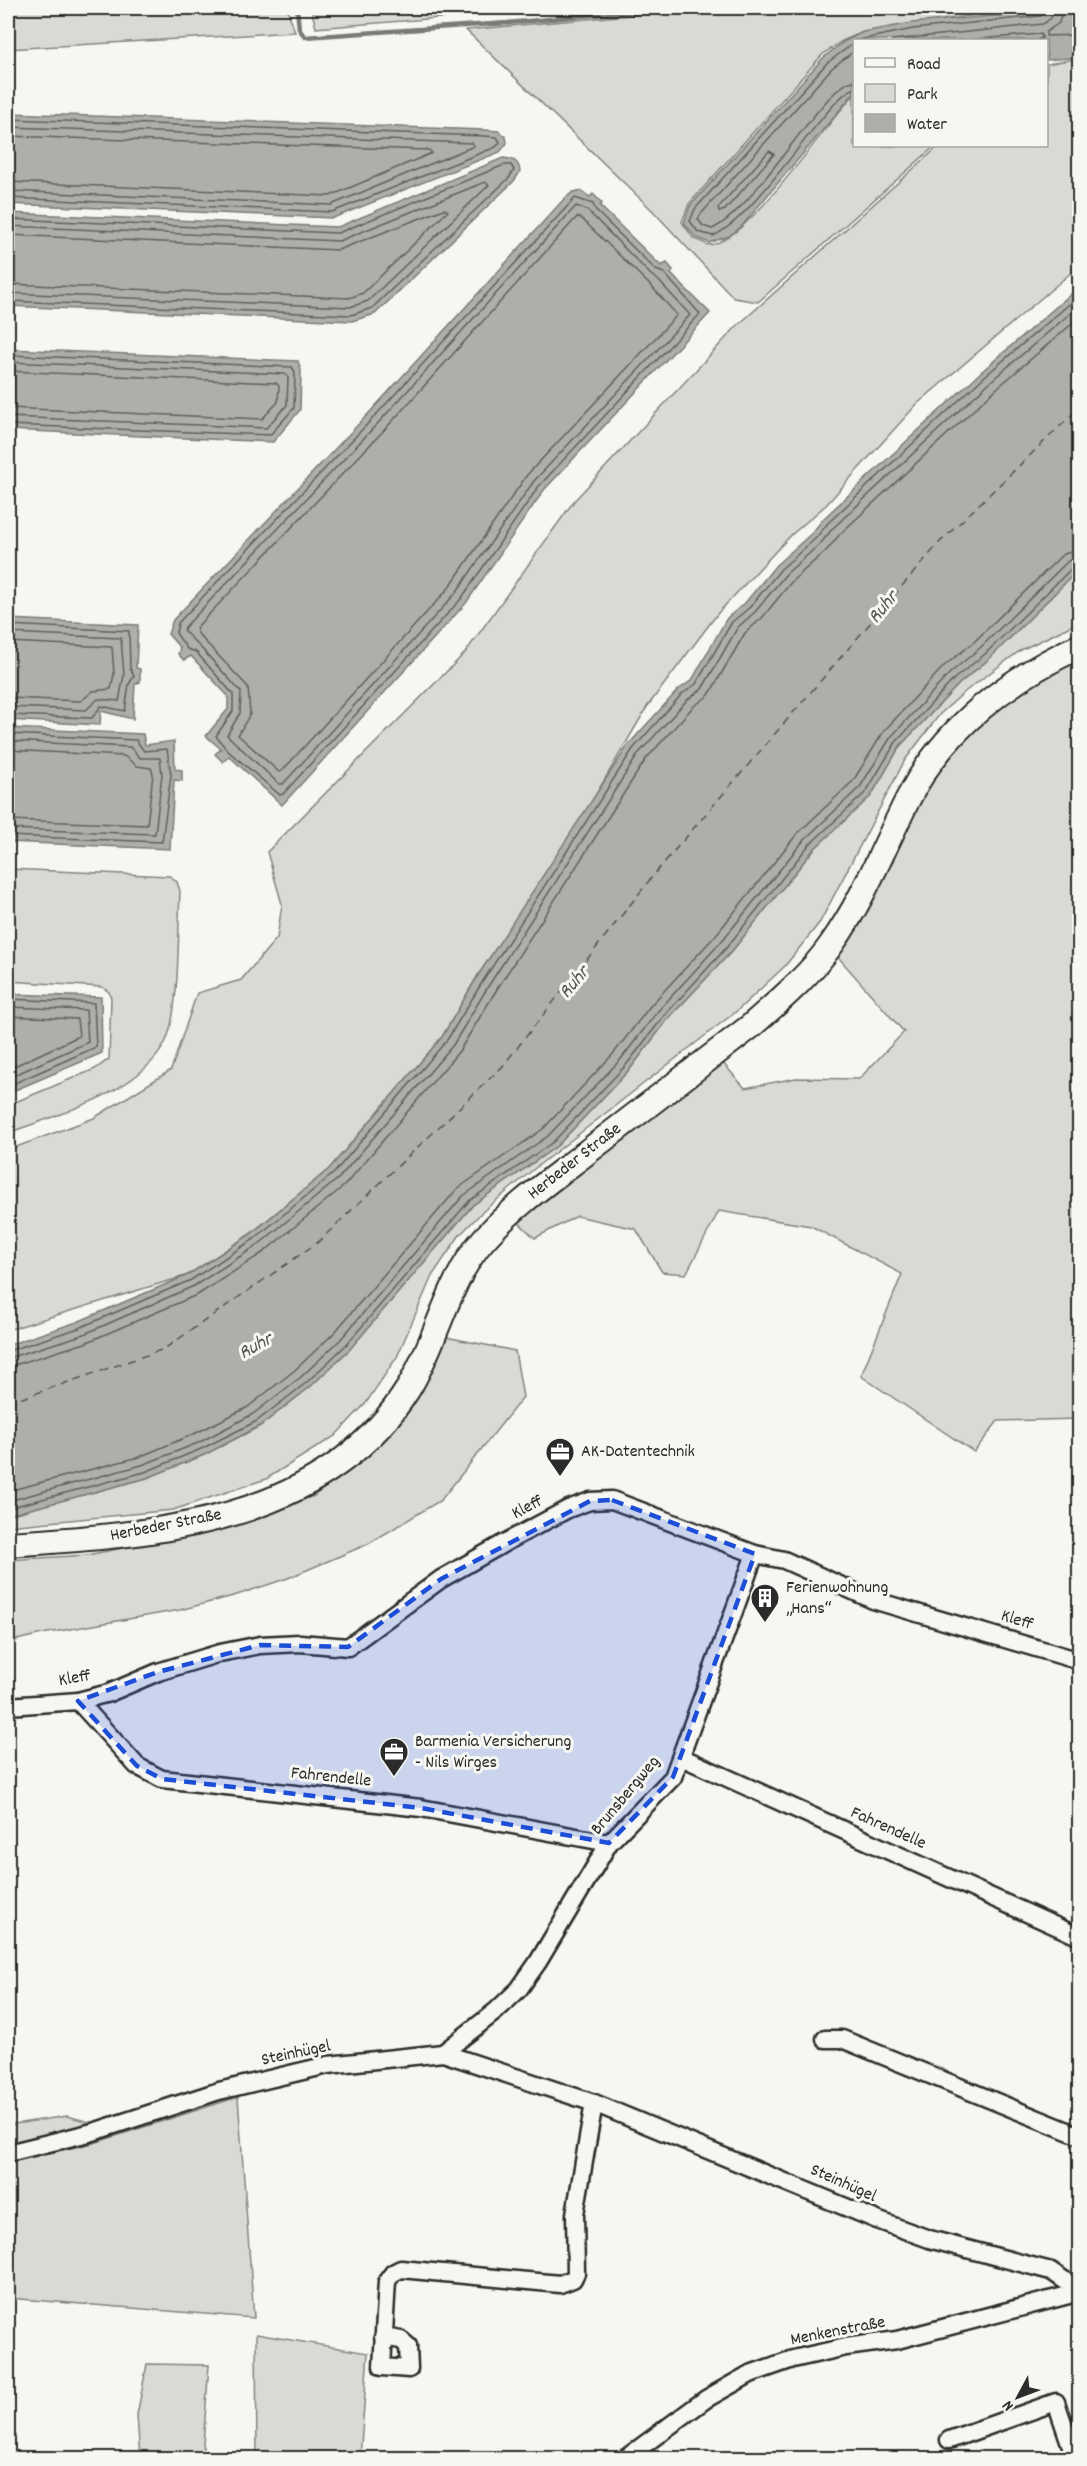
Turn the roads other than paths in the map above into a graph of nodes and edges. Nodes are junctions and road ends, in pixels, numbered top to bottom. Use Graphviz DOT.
graph roads {
  1 [pos="1080,646"];
  2 [pos="8,1544"];
  3 [pos="755,1554"];
  4 [pos="1080,1661"];
  5 [pos="78,1701"];
  6 [pos="8,1706"];
  7 [pos="681,1757"];
  8 [pos="609,1844"];
  9 [pos="1080,1937"];
  10 [pos="825,2039"];
  11 [pos="443,2053"];
  12 [pos="594,2103"];
  13 [pos="1080,2136"];
  14 [pos="8,2153"];
  15 [pos="1080,2291"];
  16 [pos="383,2337"];
  17 [pos="949,2440"];
  18 [pos="626,2458"];
  19 [pos="1075,2458"];
  1 -- 2 [label="main road, Herbeder Straße"];
  3 -- 4 [label="street, Kleff"];
  3 -- 5 [label="street, Kleff"];
  3 -- 7 [label="street, Brunsbergweg"];
  5 -- 6 [label="street, Kleff"];
  5 -- 8 [label="street, Fahrendelle"];
  7 -- 8 [label="street, Brunsbergweg"];
  7 -- 9 [label="street, Fahrendelle"];
  8 -- 11 [label="street, Brunsbergweg"];
  10 -- 13 [label="street"];
  11 -- 12 [label="street, Steinhügel"];
  11 -- 14 [label="street, Steinhügel"];
  12 -- 15 [label="street, Steinhügel"];
  12 -- 16 [label="street"];
  15 -- 18 [label="street, Menkenstraße"];
  17 -- 19 [label="street"];
}
